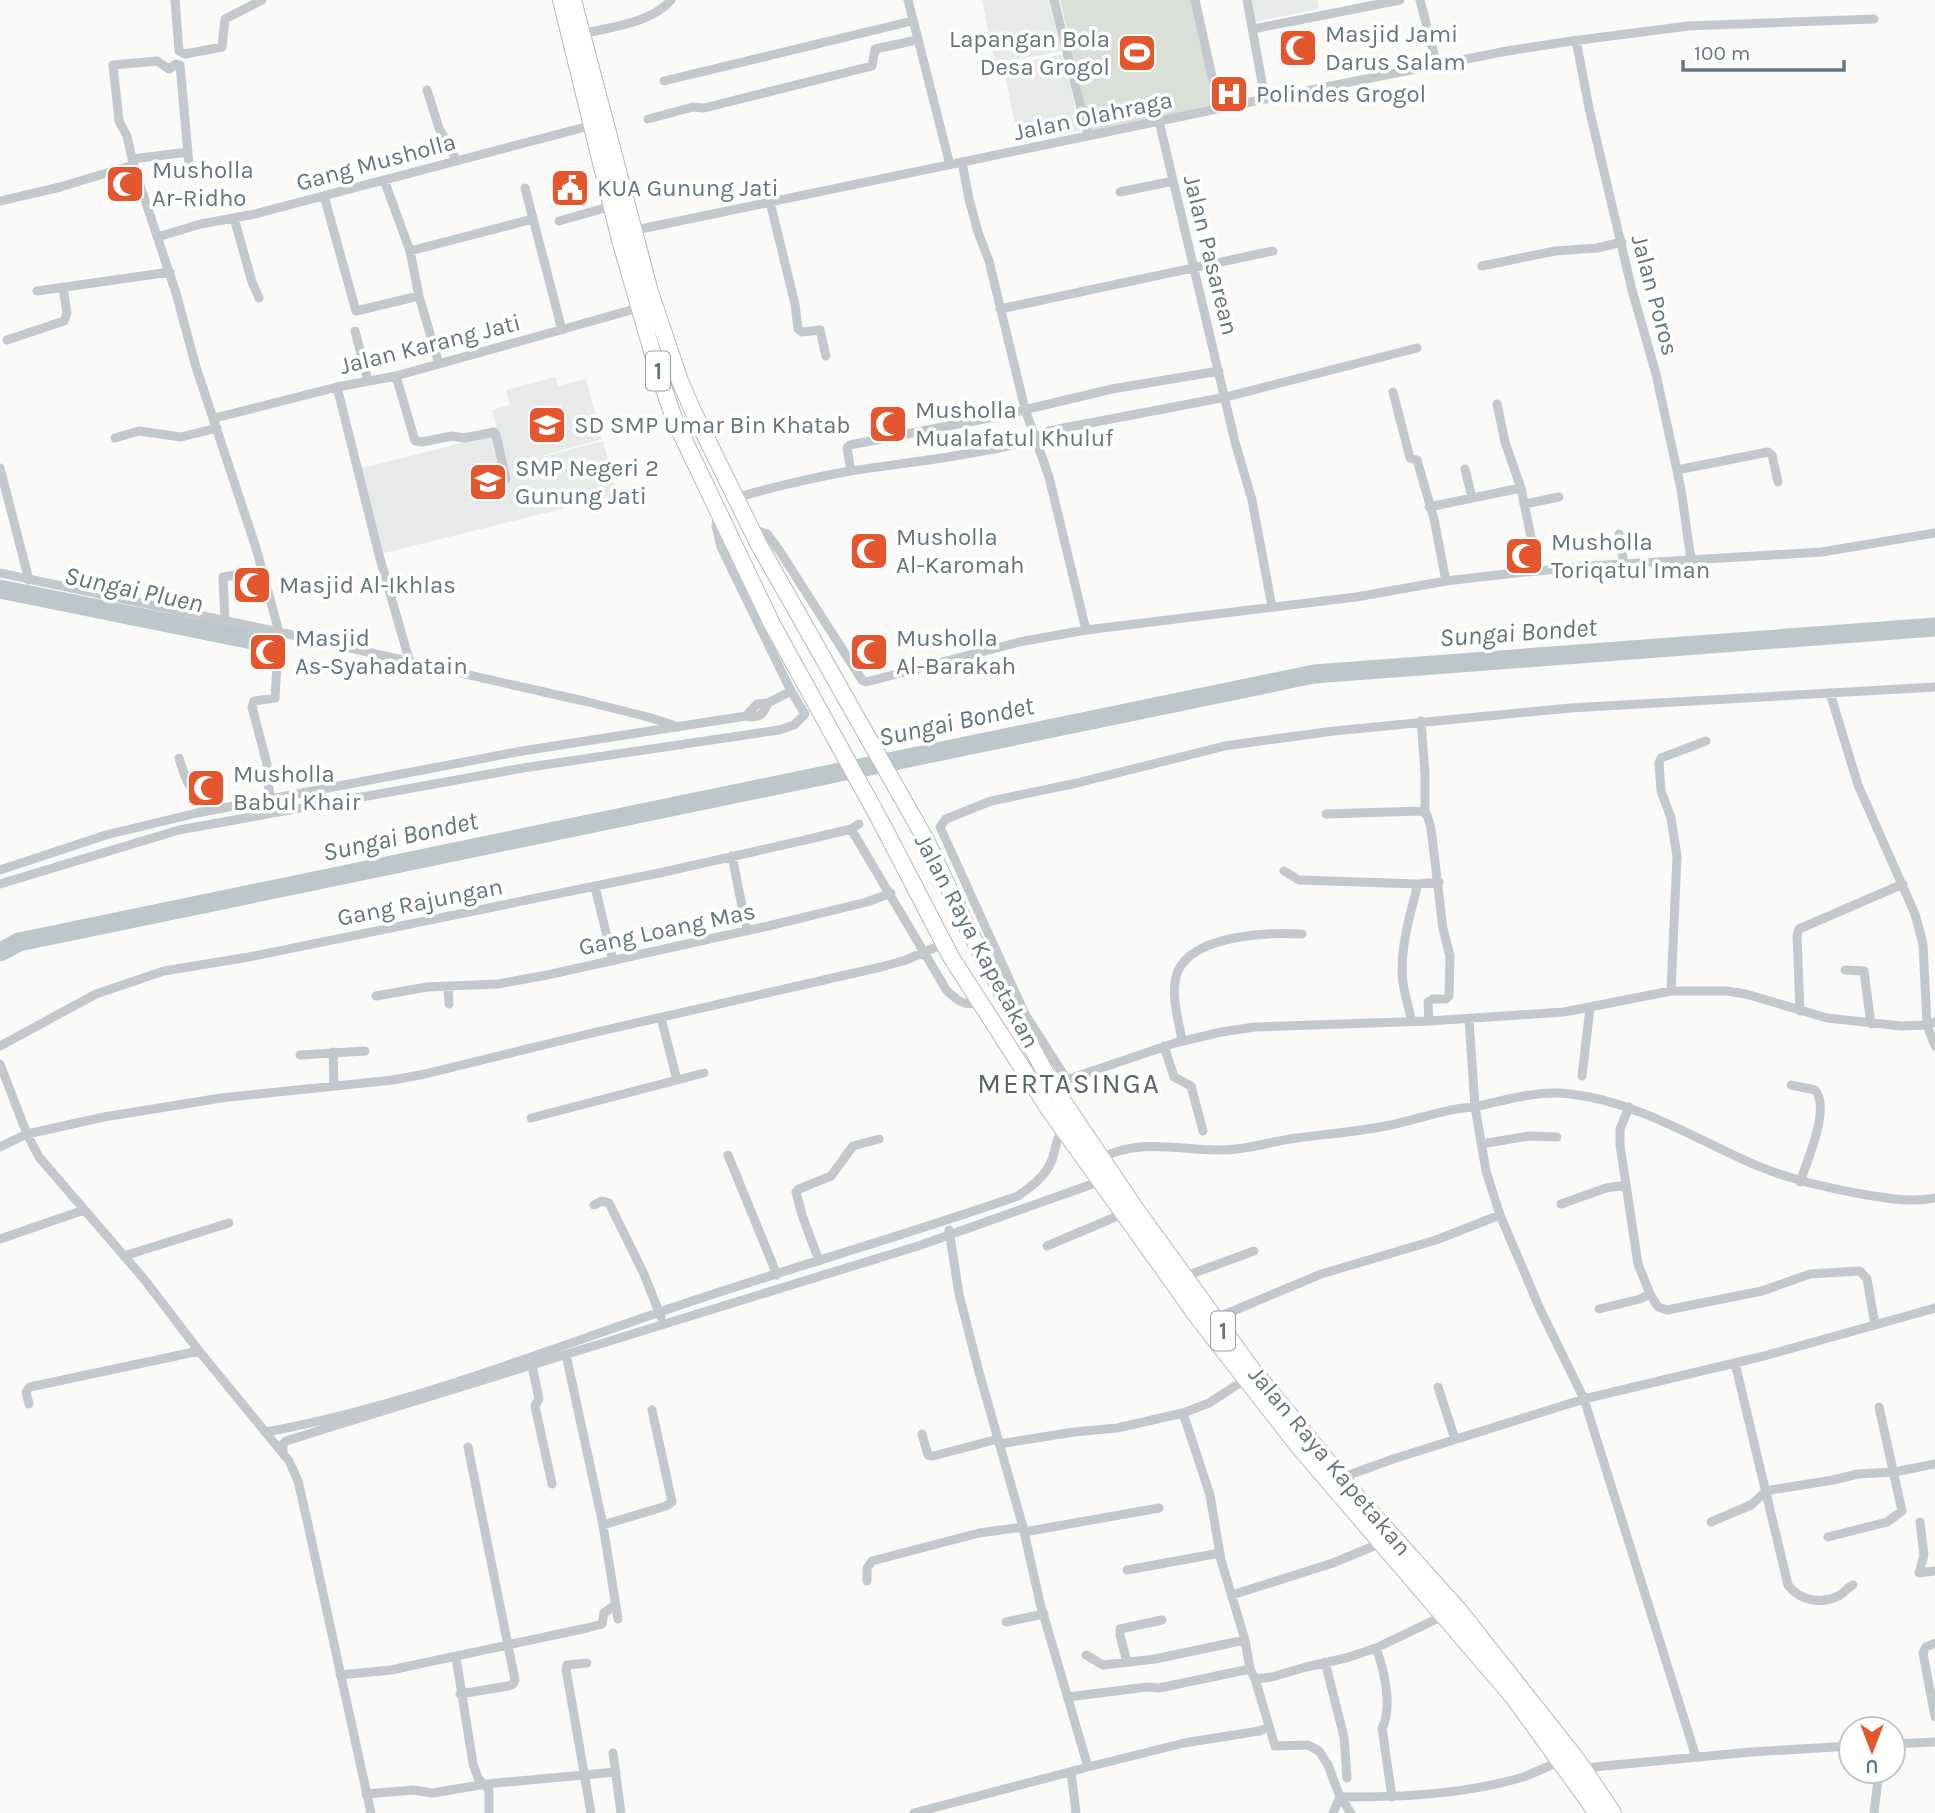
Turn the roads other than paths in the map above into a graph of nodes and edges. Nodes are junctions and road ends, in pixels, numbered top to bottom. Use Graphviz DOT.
graph roads {
  1 [pos="175,0"];
  2 [pos="262,0"];
  3 [pos="561,0"];
  4 [pos="573,0"];
  5 [pos="671,0"];
  6 [pos="908,0"];
  7 [pos="1054,0"];
  8 [pos="1195,0"];
  9 [pos="1247,0"];
  10 [pos="1400,0"];
  11 [pos="1420,0"];
  12 [pos="1874,19"];
  13 [pos="912,21"];
  14 [pos="1253,29"];
  15 [pos="582,34"];
  16 [pos="917,40"];
  17 [pos="1576,40"];
  18 [pos="1437,65"];
  19 [pos="664,81"];
  20 [pos="427,90"];
  21 [pos="1265,99"];
  22 [pos="1219,108"];
  23 [pos="648,119"];
  24 [pos="1159,121"];
  25 [pos="599,124"];
  26 [pos="1088,136"];
  27 [pos="188,152"];
  28 [pos="457,161"];
  29 [pos="962,162"];
  30 [pos="133,163"];
  31 [pos="950,165"];
  32 [pos="190,176"];
  33 [pos="384,180"];
  34 [pos="1173,181"];
  35 [pos="525,188"];
  36 [pos="1120,192"];
  37 [pos="324,196"];
  38 [pos="0,201"];
  39 [pos="770,202"];
  40 [pos="611,206"];
  41 [pos="234,218"];
  42 [pos="533,219"];
  43 [pos="559,221"];
  44 [pos="627,232"];
  45 [pos="157,237"];
  46 [pos="1622,242"];
  47 [pos="410,251"];
  48 [pos="1273,251"];
  49 [pos="1482,266"];
  50 [pos="1193,269"];
  51 [pos="170,272"];
  52 [pos="63,288"];
  53 [pos="37,291"];
  54 [pos="419,296"];
  55 [pos="259,298"];
  56 [pos="646,306"];
  57 [pos="1000,309"];
  58 [pos="562,330"];
  59 [pos="355,331"];
  60 [pos="7,340"];
  61 [pos="1417,348"];
  62 [pos="826,356"];
  63 [pos="439,364"];
  64 [pos="1219,371"];
  65 [pos="396,376"];
  66 [pos="368,381"];
  67 [pos="337,387"];
  68 [pos="1392,392"];
  69 [pos="1226,397"];
  70 [pos="1497,404"];
  71 [pos="1025,409"];
  72 [pos="215,418"];
  73 [pos="217,428"];
  74 [pos="115,438"];
  75 [pos="1037,439"];
  76 [pos="0,468"];
  77 [pos="1465,469"];
  78 [pos="1677,470"];
  79 [pos="851,471"];
  80 [pos="506,479"];
  81 [pos="1777,482"];
  82 [pos="1521,488"];
  83 [pos="1559,497"];
  84 [pos="735,498"];
  85 [pos="1472,498"];
  86 [pos="1524,504"];
  87 [pos="1429,507"];
  88 [pos="717,512"];
  89 [pos="751,528"];
  90 [pos="1935,533"];
  91 [pos="1619,534"];
  92 [pos="1691,560"];
  93 [pos="1624,564"];
  94 [pos="263,571"];
  95 [pos="1538,571"];
  96 [pos="0,573"];
  97 [pos="29,580"];
  98 [pos="1446,582"];
  99 [pos="1272,607"];
  100 [pos="225,620"];
  101 [pos="1086,630"];
  102 [pos="279,637"];
  103 [pos="410,663"];
  104 [pos="1935,688"];
  105 [pos="791,691"];
  106 [pos="1830,693"];
  107 [pos="1421,721"];
  108 [pos="680,727"];
  109 [pos="1706,741"];
  110 [pos="179,758"];
  111 [pos="271,799"];
  112 [pos="220,808"];
  113 [pos="1425,812"];
  114 [pos="1326,814"];
  115 [pos="732,856"];
  116 [pos="0,870"];
  117 [pos="1284,870"];
  118 [pos="1439,882"];
  119 [pos="0,884"];
  120 [pos="1418,884"];
  121 [pos="1903,884"];
  122 [pos="596,887"];
  123 [pos="891,894"];
  124 [pos="747,931"];
  125 [pos="1302,934"];
  126 [pos="943,944"];
  127 [pos="926,952"];
  128 [pos="613,961"];
  129 [pos="1845,970"];
  130 [pos="448,987"];
  131 [pos="1671,991"];
  132 [pos="376,996"];
  133 [pos="978,1002"];
  134 [pos="449,1004"];
  135 [pos="1590,1008"];
  136 [pos="1800,1011"];
  137 [pos="661,1018"];
  138 [pos="1469,1019"];
  139 [pos="1412,1021"];
  140 [pos="1429,1021"];
  141 [pos="1931,1023"];
  142 [pos="1871,1024"];
  143 [pos="1182,1041"];
  144 [pos="0,1046"];
  145 [pos="1164,1046"];
  146 [pos="1935,1046"];
  147 [pos="365,1051"];
  148 [pos="333,1052"];
  149 [pos="300,1055"];
  150 [pos="0,1064"];
  151 [pos="704,1073"];
  152 [pos="1582,1076"];
  153 [pos="677,1080"];
  154 [pos="1060,1083"];
  155 [pos="334,1085"];
  156 [pos="1791,1085"];
  157 [pos="1475,1102"];
  158 [pos="1629,1107"];
  159 [pos="531,1118"];
  160 [pos="1068,1124"];
  161 [pos="1203,1131"];
  162 [pos="27,1135"];
  163 [pos="1557,1138"];
  164 [pos="879,1139"];
  165 [pos="1481,1144"];
  166 [pos="0,1147"];
  167 [pos="728,1155"];
  168 [pos="1101,1158"];
  169 [pos="1801,1179"];
  170 [pos="1101,1181"];
  171 [pos="1626,1185"];
  172 [pos="1935,1198"];
  173 [pos="1561,1204"];
  174 [pos="594,1205"];
  175 [pos="84,1210"];
  176 [pos="1129,1210"];
  177 [pos="1500,1215"];
  178 [pos="229,1223"];
  179 [pos="949,1227"];
  180 [pos="0,1239"];
  181 [pos="1047,1246"];
  182 [pos="1254,1251"];
  183 [pos="124,1256"];
  184 [pos="818,1262"];
  185 [pos="778,1275"];
  186 [pos="813,1276"];
  187 [pos="1178,1280"];
  188 [pos="1650,1294"];
  189 [pos="1935,1308"];
  190 [pos="1599,1309"];
  191 [pos="661,1317"];
  192 [pos="1214,1319"];
  193 [pos="1875,1325"];
  194 [pos="199,1351"];
  195 [pos="566,1355"];
  196 [pos="1239,1360"];
  197 [pos="1735,1363"];
  198 [pos="532,1366"];
  199 [pos="1246,1379"];
  200 [pos="1438,1387"];
  201 [pos="1584,1399"];
  202 [pos="29,1404"];
  203 [pos="1879,1407"];
  204 [pos="652,1410"];
  205 [pos="1183,1413"];
  206 [pos="319,1426"];
  207 [pos="268,1434"];
  208 [pos="922,1434"];
  209 [pos="1455,1439"];
  210 [pos="998,1442"];
  211 [pos="280,1447"];
  212 [pos="468,1447"];
  213 [pos="1935,1464"];
  214 [pos="1894,1472"];
  215 [pos="1336,1481"];
  216 [pos="552,1484"];
  217 [pos="1767,1492"];
  218 [pos="1159,1508"];
  219 [pos="1711,1522"];
  220 [pos="1920,1522"];
  221 [pos="603,1525"];
  222 [pos="1024,1530"];
  223 [pos="1828,1537"];
  224 [pos="1381,1543"];
  225 [pos="1220,1553"];
  226 [pos="1127,1570"];
  227 [pos="1935,1571"];
  228 [pos="867,1581"];
  229 [pos="1853,1585"];
  230 [pos="1232,1595"];
  231 [pos="615,1605"];
  232 [pos="1451,1612"];
  233 [pos="1044,1614"];
  234 [pos="618,1619"];
  235 [pos="1162,1620"];
  236 [pos="1006,1622"];
  237 [pos="1245,1640"];
  238 [pos="1935,1643"];
  239 [pos="508,1646"];
  240 [pos="1376,1648"];
  241 [pos="1086,1655"];
  242 [pos="456,1657"];
  243 [pos="1127,1662"];
  244 [pos="1325,1662"];
  245 [pos="587,1663"];
  246 [pos="1250,1669"];
  247 [pos="340,1675"];
  248 [pos="1255,1679"];
  249 [pos="460,1693"];
  250 [pos="1068,1697"];
  251 [pos="1935,1717"];
  252 [pos="1269,1727"];
  253 [pos="1935,1742"];
  254 [pos="1907,1743"];
  255 [pos="1837,1747"];
  256 [pos="614,1753"];
  257 [pos="1696,1757"];
  258 [pos="1560,1761"];
  259 [pos="1088,1766"];
  260 [pos="1583,1768"];
  261 [pos="616,1772"];
  262 [pos="1071,1772"];
  263 [pos="585,1775"];
  264 [pos="1347,1778"];
  265 [pos="486,1784"];
  266 [pos="1877,1785"];
  267 [pos="366,1794"];
  268 [pos="1340,1797"];
  269 [pos="1392,1797"];
  270 [pos="371,1813"];
  271 [pos="489,1813"];
  272 [pos="591,1813"];
  273 [pos="621,1813"];
  274 [pos="914,1813"];
  275 [pos="1076,1813"];
  276 [pos="1332,1813"];
  277 [pos="1351,1813"];
  278 [pos="1597,1813"];
  279 [pos="1613,1813"];
  280 [pos="1874,1813"];
  1 -- 2 [label="street"];
  3 -- 25 [label="highway, 1"];
  4 -- 15 [label="highway, 1"];
  5 -- 15 [label="street"];
  6 -- 13 [label="street"];
  7 -- 26 [label="street"];
  8 -- 22 [label="street"];
  9 -- 14 [label="street"];
  10 -- 14 [label="street"];
  11 -- 18 [label="street"];
  12 -- 17 [label="street, Jalan Olahraga"];
  13 -- 16 [label="street"];
  13 -- 19 [label="street"];
  14 -- 21 [label="street"];
  15 -- 25 [label="highway, 1"];
  16 -- 23 [label="street"];
  16 -- 31 [label="street"];
  17 -- 18 [label="street, Jalan Olahraga"];
  17 -- 46 [label="street, Jalan Poros"];
  18 -- 21 [label="street, Jalan Olahraga"];
  20 -- 28 [label="street"];
  21 -- 22 [label="street, Jalan Olahraga"];
  22 -- 24 [label="street, Jalan Olahraga"];
  24 -- 26 [label="street, Jalan Olahraga"];
  24 -- 34 [label="street, Jalan Pasarean"];
  25 -- 28 [label="street, Gang Musholla"];
  25 -- 40 [label="highway, 1"];
  25 -- 44 [label="highway, 1"];
  26 -- 29 [label="street, Jalan Olahraga"];
  27 -- 30 [label="street"];
  27 -- 30 [label="street"];
  27 -- 32 [label="street"];
  28 -- 33 [label="street, Gang Musholla"];
  29 -- 31 [label="street, Jalan Olahraga"];
  29 -- 57 [label="street"];
  30 -- 38 [label="street"];
  30 -- 45 [label="street"];
  31 -- 39 [label="street, Jalan Olahraga"];
  33 -- 37 [label="street, Gang Musholla"];
  33 -- 47 [label="street"];
  34 -- 36 [label="street"];
  34 -- 50 [label="street, Jalan Pasarean"];
  35 -- 42 [label="street"];
  37 -- 41 [label="street, Gang Musholla"];
  37 -- 54 [label="street"];
  39 -- 44 [label="street, Jalan Olahraga"];
  39 -- 62 [label="street"];
  40 -- 43 [label="street"];
  40 -- 44 [label="highway, 1"];
  41 -- 45 [label="street, Gang Musholla"];
  41 -- 55 [label="street"];
  42 -- 47 [label="street"];
  42 -- 58 [label="street"];
  44 -- 56 [label="highway, 1"];
  45 -- 51 [label="street"];
  46 -- 49 [label="street"];
  46 -- 78 [label="street, Jalan Poros"];
  47 -- 54 [label="street"];
  48 -- 50 [label="street"];
  50 -- 57 [label="street"];
  50 -- 64 [label="street, Jalan Pasarean"];
  51 -- 52 [label="street"];
  51 -- 72 [label="street"];
  52 -- 53 [label="street"];
  52 -- 60 [label="street"];
  54 -- 63 [label="street"];
  56 -- 58 [label="street, Jalan Karang Jati"];
  56 -- 84 [label="highway, 1"];
  56 -- 88 [label="highway, 1"];
  57 -- 71 [label="street"];
  58 -- 63 [label="street, Jalan Karang Jati"];
  59 -- 66 [label="street"];
  61 -- 69 [label="street"];
  63 -- 65 [label="street, Jalan Karang Jati"];
  64 -- 69 [label="street, Jalan Pasarean"];
  64 -- 71 [label="street"];
  65 -- 66 [label="street, Jalan Karang Jati"];
  65 -- 80 [label="street"];
  66 -- 67 [label="street, Jalan Karang Jati"];
  67 -- 72 [label="street, Jalan Karang Jati"];
  67 -- 103 [label="street"];
  68 -- 87 [label="street"];
  69 -- 75 [label="street"];
  69 -- 99 [label="street, Jalan Pasarean"];
  70 -- 82 [label="street"];
  71 -- 75 [label="street"];
  71 -- 79 [label="street"];
  72 -- 73 [label="street"];
  73 -- 74 [label="street"];
  73 -- 94 [label="street"];
  75 -- 79 [label="street"];
  75 -- 101 [label="street"];
  76 -- 97 [label="street"];
  77 -- 85 [label="street"];
  78 -- 81 [label="street"];
  78 -- 92 [label="street, Jalan Poros"];
  79 -- 84 [label="street"];
  82 -- 85 [label="street"];
  82 -- 86 [label="street"];
  83 -- 86 [label="street"];
  84 -- 89 [label="highway, 1"];
  85 -- 87 [label="street"];
  86 -- 95 [label="street"];
  87 -- 98 [label="street"];
  88 -- 105 [label="street"];
  88 -- 126 [label="highway, 1"];
  89 -- 101 [label="street"];
  89 -- 154 [label="highway, Jalan Raya Kapetakan / 1"];
  90 -- 92 [label="street"];
  91 -- 93 [label="street"];
  92 -- 93 [label="street"];
  93 -- 95 [label="street"];
  94 -- 100 [label="street"];
  94 -- 102 [label="street"];
  95 -- 98 [label="street"];
  96 -- 97 [label="street"];
  97 -- 100 [label="street"];
  98 -- 99 [label="street"];
  99 -- 101 [label="street"];
  100 -- 102 [label="street"];
  102 -- 103 [label="street"];
  102 -- 111 [label="street"];
  103 -- 108 [label="street"];
  104 -- 106 [label="street"];
  105 -- 108 [label="street"];
  105 -- 119 [label="street"];
  106 -- 107 [label="street"];
  106 -- 121 [label="street"];
  107 -- 113 [label="street"];
  107 -- 154 [label="street"];
  108 -- 111 [label="street"];
  109 -- 131 [label="street"];
  110 -- 112 [label="street"];
  111 -- 112 [label="street"];
  112 -- 116 [label="street"];
  113 -- 114 [label="street"];
  113 -- 118 [label="street"];
  115 -- 122 [label="street, Gang Rajungan"];
  115 -- 123 [label="street, Gang Rajungan"];
  115 -- 124 [label="street"];
  117 -- 120 [label="street"];
  118 -- 120 [label="street"];
  118 -- 140 [label="street"];
  120 -- 139 [label="street"];
  121 -- 136 [label="street"];
  121 -- 141 [label="street"];
  122 -- 128 [label="street"];
  122 -- 144 [label="street, Gang Rajungan"];
  123 -- 124 [label="street, Gang Loang Mas"];
  123 -- 127 [label="street"];
  124 -- 128 [label="street, Gang Loang Mas"];
  125 -- 143 [label="street"];
  126 -- 127 [label="street"];
  126 -- 133 [label="highway, 1"];
  127 -- 133 [label="street"];
  127 -- 137 [label="street"];
  128 -- 130 [label="street, Gang Loang Mas"];
  129 -- 142 [label="street"];
  130 -- 132 [label="street, Gang Loang Mas"];
  130 -- 134 [label="street"];
  131 -- 135 [label="street"];
  131 -- 136 [label="street"];
  133 -- 160 [label="highway, 1"];
  135 -- 138 [label="street"];
  135 -- 152 [label="street"];
  136 -- 142 [label="street"];
  137 -- 153 [label="street"];
  137 -- 155 [label="street"];
  138 -- 140 [label="street"];
  138 -- 157 [label="street"];
  139 -- 140 [label="street"];
  139 -- 143 [label="street"];
  141 -- 142 [label="street"];
  141 -- 146 [label="street"];
  143 -- 145 [label="street"];
  145 -- 154 [label="street"];
  145 -- 161 [label="street"];
  147 -- 148 [label="street"];
  148 -- 149 [label="street"];
  148 -- 155 [label="street"];
  150 -- 162 [label="street"];
  151 -- 153 [label="street"];
  153 -- 159 [label="street"];
  154 -- 160 [label="highway, Jalan Raya Kapetakan / 1"];
  155 -- 162 [label="street"];
  156 -- 169 [label="street"];
  157 -- 158 [label="street"];
  157 -- 165 [label="street"];
  157 -- 168 [label="street"];
  158 -- 169 [label="street"];
  158 -- 171 [label="street"];
  160 -- 168 [label="highway, Jalan Raya Kapetakan / 1"];
  160 -- 170 [label="highway, Jalan Raya Kapetakan / 1"];
  160 -- 179 [label="street"];
  162 -- 166 [label="street"];
  162 -- 175 [label="street"];
  163 -- 165 [label="street"];
  164 -- 184 [label="street"];
  165 -- 177 [label="street"];
  167 -- 185 [label="street"];
  168 -- 176 [label="highway, Jalan Raya Kapetakan / 1"];
  169 -- 172 [label="street"];
  170 -- 176 [label="highway, Jalan Raya Kapetakan / 1"];
  170 -- 179 [label="street"];
  171 -- 173 [label="street"];
  171 -- 188 [label="street"];
  174 -- 191 [label="street"];
  175 -- 180 [label="street"];
  175 -- 183 [label="street"];
  176 -- 181 [label="street"];
  176 -- 187 [label="highway, Jalan Raya Kapetakan / 1"];
  177 -- 192 [label="street"];
  177 -- 201 [label="street"];
  178 -- 183 [label="street"];
  179 -- 184 [label="street"];
  179 -- 186 [label="street"];
  179 -- 210 [label="street"];
  182 -- 187 [label="street"];
  183 -- 194 [label="street"];
  184 -- 185 [label="street"];
  184 -- 186 [label="street"];
  185 -- 191 [label="street"];
  186 -- 191 [label="street"];
  187 -- 192 [label="highway, Jalan Raya Kapetakan / 1"];
  187 -- 196 [label="highway, Jalan Raya Kapetakan / 1"];
  188 -- 190 [label="street"];
  188 -- 193 [label="street"];
  189 -- 193 [label="street"];
  191 -- 195 [label="street"];
  191 -- 206 [label="street"];
  192 -- 196 [label="highway, Jalan Raya Kapetakan / 1"];
  193 -- 197 [label="street"];
  194 -- 202 [label="street"];
  194 -- 207 [label="street"];
  195 -- 198 [label="street"];
  195 -- 221 [label="street"];
  196 -- 199 [label="highway, Jalan Raya Kapetakan / 1"];
  196 -- 215 [label="highway, Jalan Raya Kapetakan / 1"];
  197 -- 201 [label="street"];
  197 -- 217 [label="street"];
  198 -- 206 [label="street"];
  198 -- 216 [label="street"];
  199 -- 205 [label="street"];
  199 -- 215 [label="highway, Jalan Raya Kapetakan / 1"];
  200 -- 209 [label="street"];
  201 -- 209 [label="street"];
  201 -- 257 [label="street"];
  203 -- 214 [label="street"];
  204 -- 221 [label="street"];
  205 -- 210 [label="street"];
  205 -- 225 [label="street"];
  206 -- 207 [label="street"];
  206 -- 211 [label="street"];
  207 -- 211 [label="street"];
  208 -- 210 [label="street"];
  209 -- 215 [label="street"];
  210 -- 222 [label="street"];
  211 -- 247 [label="street"];
  212 -- 239 [label="street"];
  213 -- 214 [label="street"];
  214 -- 217 [label="street"];
  214 -- 223 [label="street"];
  215 -- 224 [label="highway, Jalan Raya Kapetakan / 1"];
  215 -- 232 [label="highway, Jalan Raya Kapetakan / 1"];
  217 -- 219 [label="street"];
  217 -- 229 [label="street"];
  218 -- 222 [label="street"];
  220 -- 227 [label="street"];
  221 -- 231 [label="street"];
  222 -- 228 [label="street"];
  222 -- 233 [label="street"];
  224 -- 230 [label="street"];
  224 -- 232 [label="highway, Jalan Raya Kapetakan / 1"];
  225 -- 226 [label="street"];
  225 -- 230 [label="street"];
  230 -- 237 [label="street"];
  231 -- 234 [label="street"];
  231 -- 239 [label="street"];
  232 -- 240 [label="street"];
  232 -- 258 [label="highway, Jalan Raya Kapetakan / 1"];
  232 -- 260 [label="highway, Jalan Raya Kapetakan / 1"];
  233 -- 236 [label="street"];
  233 -- 250 [label="street"];
  235 -- 243 [label="street"];
  237 -- 243 [label="street"];
  237 -- 246 [label="street"];
  238 -- 251 [label="street"];
  239 -- 242 [label="street"];
  239 -- 249 [label="street"];
  240 -- 244 [label="street"];
  240 -- 269 [label="street"];
  241 -- 243 [label="street"];
  242 -- 247 [label="street"];
  242 -- 249 [label="street"];
  244 -- 248 [label="street"];
  244 -- 264 [label="street"];
  245 -- 263 [label="street"];
  246 -- 248 [label="street"];
  246 -- 250 [label="street"];
  247 -- 267 [label="street"];
  248 -- 252 [label="street"];
  249 -- 265 [label="street"];
  250 -- 259 [label="street"];
  252 -- 259 [label="street"];
  252 -- 268 [label="street"];
  253 -- 254 [label="street"];
  255 -- 257 [label="street"];
  256 -- 261 [label="street"];
  257 -- 260 [label="street"];
  258 -- 269 [label="street"];
  258 -- 278 [label="highway, Jalan Raya Kapetakan / 1"];
  259 -- 262 [label="street"];
  260 -- 279 [label="highway, Jalan Raya Kapetakan / 1"];
  261 -- 263 [label="street"];
  261 -- 273 [label="street"];
  262 -- 274 [label="street"];
  262 -- 275 [label="street"];
  263 -- 265 [label="street"];
  263 -- 272 [label="street"];
  265 -- 267 [label="street"];
  265 -- 271 [label="street"];
  266 -- 280 [label="street"];
  267 -- 270 [label="street"];
  268 -- 269 [label="street"];
  268 -- 276 [label="street"];
  268 -- 277 [label="street"];
}
